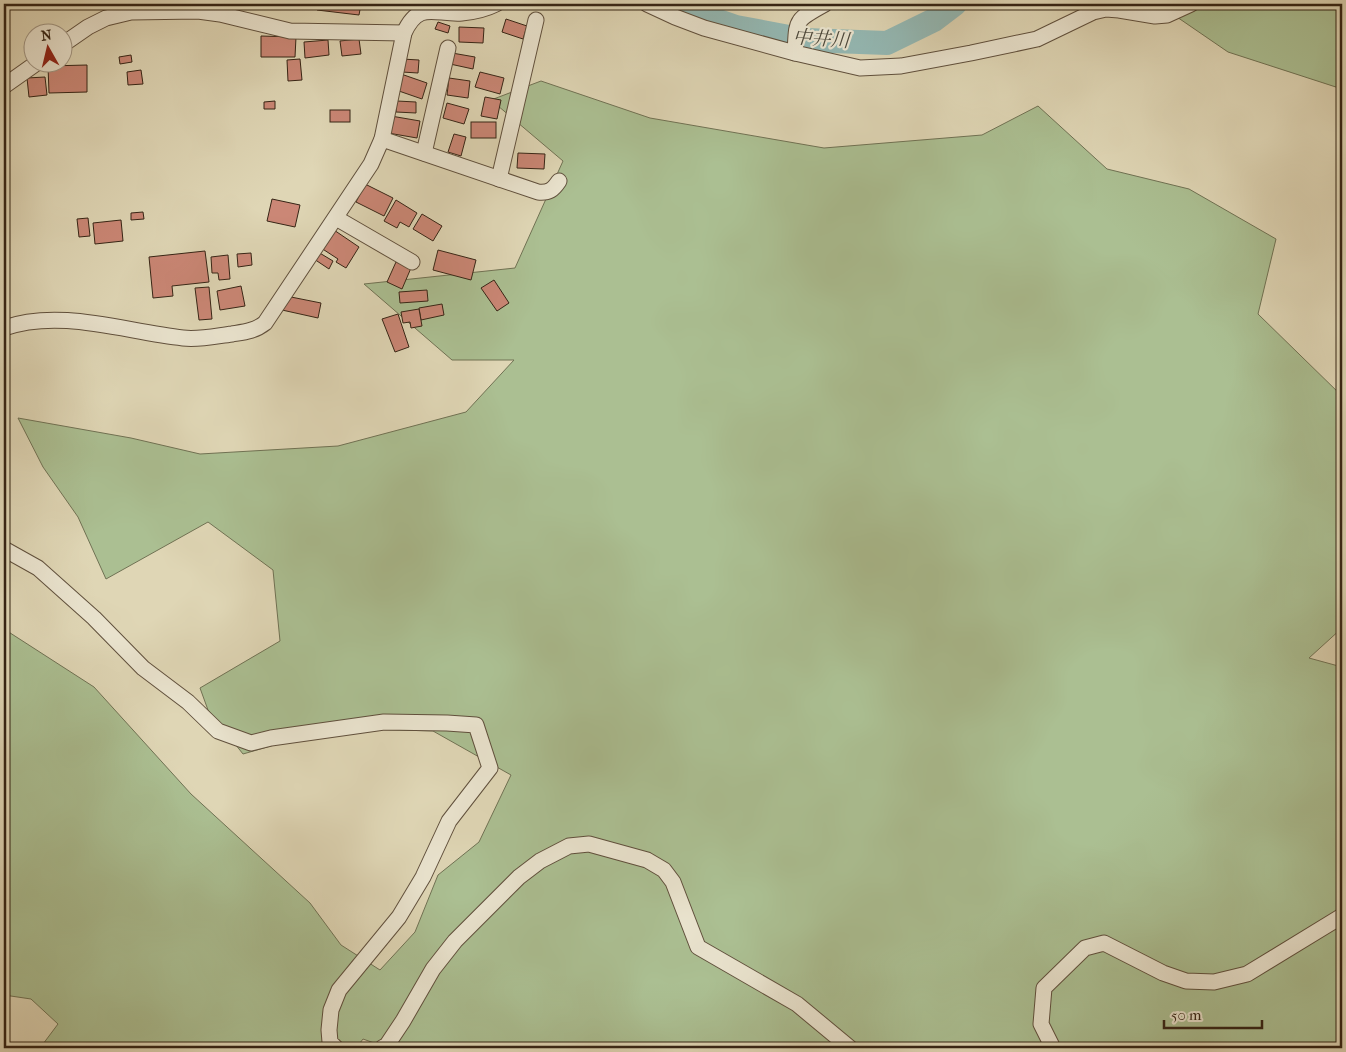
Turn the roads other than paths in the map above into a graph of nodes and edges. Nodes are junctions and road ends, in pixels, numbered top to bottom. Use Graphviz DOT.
graph roads {
  1 [pos="496,4"];
  2 [pos="647,4"];
  3 [pos="825,4"];
  4 [pos="1191,4"];
  5 [pos="536,20"];
  6 [pos="404,33"];
  7 [pos="72,38"];
  8 [pos="448,48"];
  9 [pos="795,49"];
  10 [pos="24,72"];
  11 [pos="4,86"];
  12 [pos="382,139"];
  13 [pos="424,153"];
  14 [pos="500,179"];
  15 [pos="559,182"];
  16 [pos="336,218"];
  17 [pos="412,262"];
  18 [pos="4,328"];
  19 [pos="4,549"];
  20 [pos="1342,916"];
  21 [pos="336,1048"];
  22 [pos="382,1048"];
  23 [pos="850,1048"];
  24 [pos="1053,1048"];
  1 -- 6 [label="street"];
  2 -- 9 [label="street"];
  3 -- 9 [label="street"];
  4 -- 9 [label="street"];
  5 -- 14 [label="street"];
  6 -- 7 [label="street"];
  6 -- 12 [label="street"];
  8 -- 13 [label="street"];
  10 -- 11 [label="street"];
  12 -- 13 [label="street"];
  12 -- 16 [label="street"];
  13 -- 14 [label="street"];
  14 -- 15 [label="street"];
  16 -- 17 [label="street"];
  16 -- 18 [label="street"];
  19 -- 21 [label="street"];
  20 -- 24 [label="street"];
  22 -- 23 [label="street"];
}
